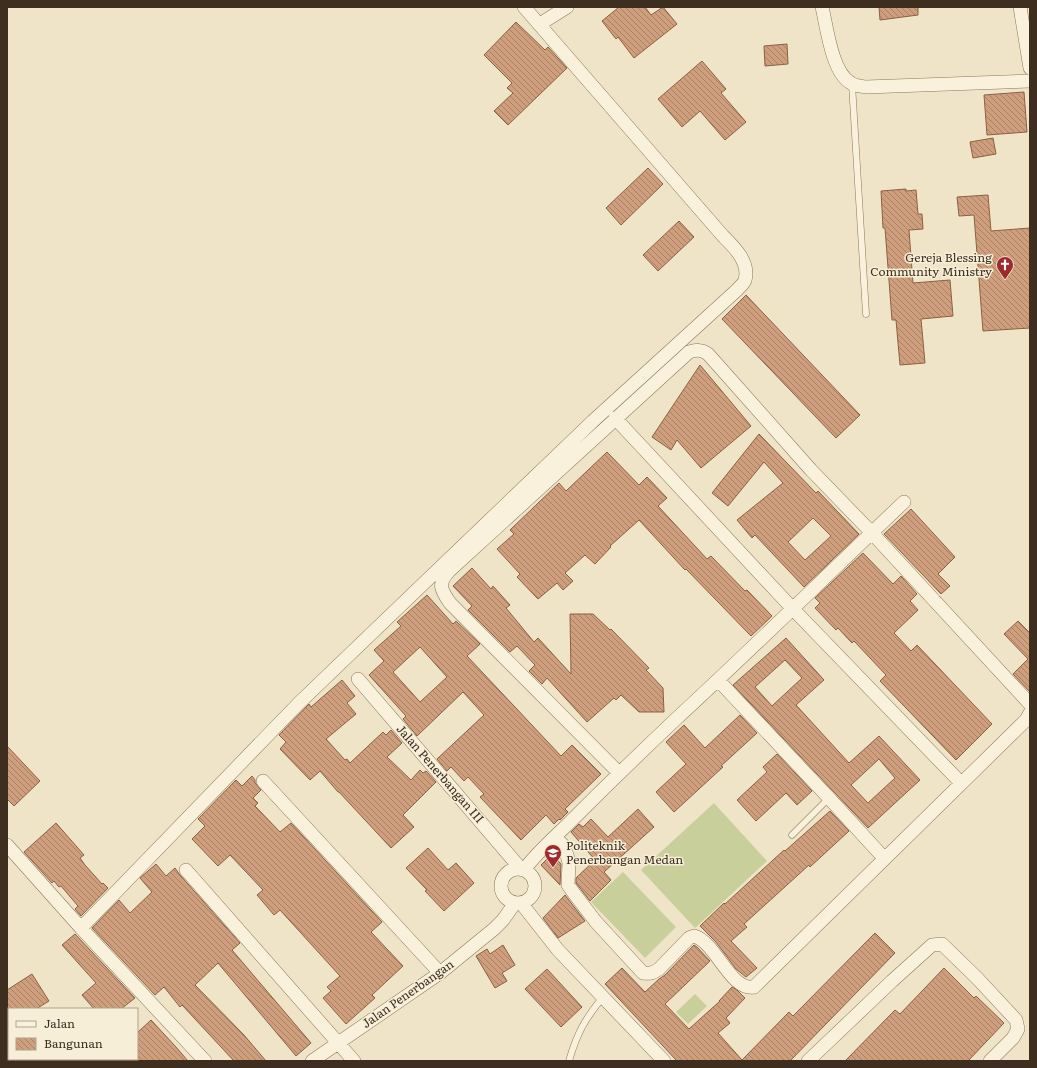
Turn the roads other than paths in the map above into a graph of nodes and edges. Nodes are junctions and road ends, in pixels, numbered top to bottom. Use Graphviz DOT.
graph roads {
  1 [pos="524,7"];
  2 [pos="567,7"];
  3 [pos="822,7"];
  4 [pos="1020,7"];
  5 [pos="540,24"];
  6 [pos="1030,68"];
  7 [pos="1030,81"];
  8 [pos="852,84"];
  9 [pos="866,314"];
  10 [pos="615,418"];
  11 [pos="904,502"];
  12 [pos="872,533"];
  13 [pos="792,608"];
  14 [pos="358,679"];
  15 [pos="718,680"];
  16 [pos="1030,704"];
  17 [pos="1030,713"];
  18 [pos="619,773"];
  19 [pos="263,781"];
  20 [pos="961,784"];
  21 [pos="829,798"];
  22 [pos="792,835"];
  23 [pos="555,837"];
  24 [pos="7,845"];
  25 [pos="884,858"];
  26 [pos="186,870"];
  27 [pos="522,870"];
  28 [pos="518,903"];
  29 [pos="81,928"];
  30 [pos="440,973"];
  31 [pos="603,997"];
  32 [pos="338,1042"];
  33 [pos="205,1061"];
  34 [pos="312,1061"];
  35 [pos="354,1061"];
  36 [pos="569,1061"];
  37 [pos="664,1061"];
  38 [pos="808,1061"];
  39 [pos="990,1061"];
  1 -- 5 [label="street"];
  2 -- 5 [label="street"];
  3 -- 8 [label="street"];
  4 -- 6 [label="street"];
  5 -- 29 [label="street"];
  7 -- 8 [label="street"];
  8 -- 9 [label="lane"];
  10 -- 12 [label="street"];
  10 -- 13 [label="street"];
  10 -- 18 [label="street"];
  11 -- 12 [label="street"];
  12 -- 13 [label="street"];
  12 -- 16 [label="street"];
  13 -- 15 [label="street"];
  13 -- 20 [label="street"];
  14 -- 27 [label="street, Jalan Penerbangan III"];
  15 -- 18 [label="street"];
  15 -- 21 [label="street"];
  17 -- 20 [label="street"];
  18 -- 23 [label="street"];
  19 -- 30 [label="street"];
  20 -- 25 [label="street"];
  21 -- 22 [label="lane"];
  21 -- 25 [label="street"];
  23 -- 25 [label="street"];
  23 -- 27 [label="street"];
  24 -- 29 [label="street"];
  26 -- 32 [label="street"];
  27 -- 28 [label="street"];
  27 -- 28 [label="street"];
  28 -- 30 [label="street, Jalan Penerbangan"];
  28 -- 31 [label="street"];
  29 -- 33 [label="street"];
  30 -- 32 [label="street, Jalan Penerbangan"];
  31 -- 36 [label="lane"];
  31 -- 37 [label="street"];
  32 -- 34 [label="street, Jalan Penerbangan"];
  32 -- 35 [label="street"];
  38 -- 39 [label="street"];
}
